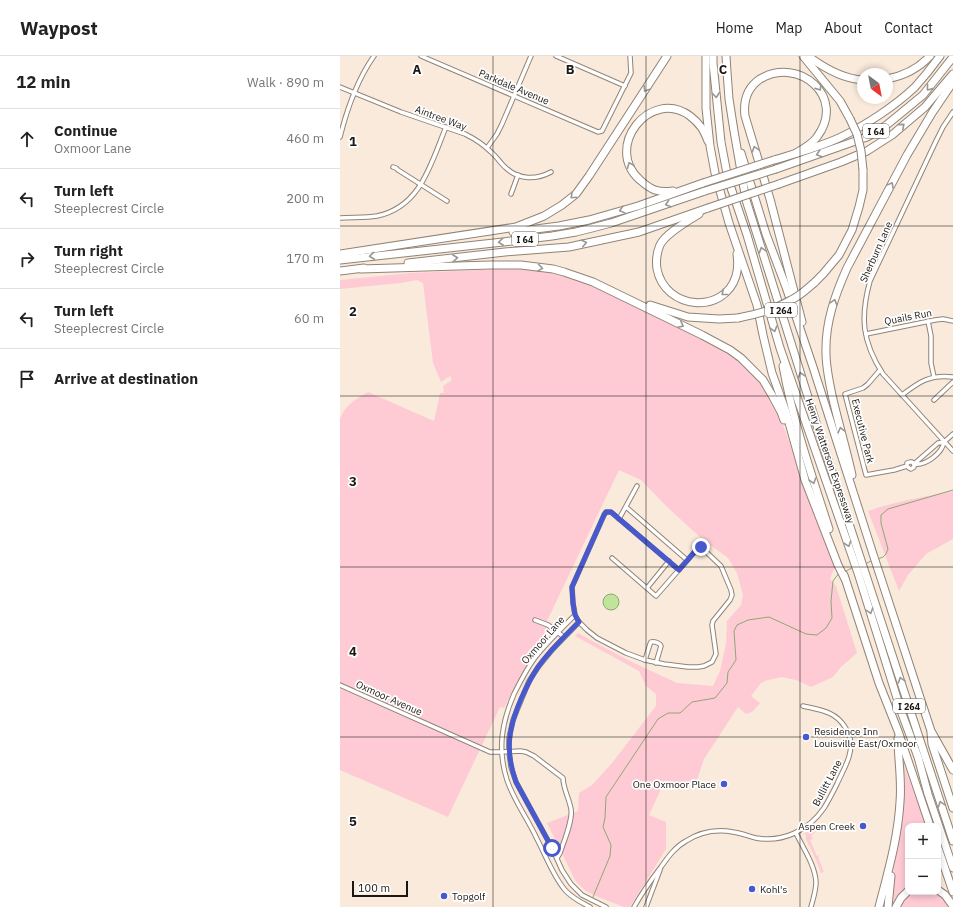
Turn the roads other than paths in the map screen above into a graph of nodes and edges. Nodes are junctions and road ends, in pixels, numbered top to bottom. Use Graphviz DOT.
graph roads {
  1 [pos="374,56"];
  2 [pos="421,56"];
  3 [pos="531,56"];
  4 [pos="556,56"];
  5 [pos="630,56"];
  6 [pos="667,56"];
  7 [pos="706,56"];
  8 [pos="713,56"];
  9 [pos="726,56"];
  10 [pos="730,56"];
  11 [pos="803,56"];
  12 [pos="808,56"];
  13 [pos="930,56"];
  14 [pos="940,56"];
  15 [pos="953,57"];
  16 [pos="953,74"];
  17 [pos="893,77"];
  18 [pos="857,80"];
  19 [pos="953,82"];
  20 [pos="625,86"];
  21 [pos="340,87"];
  22 [pos="355,93"];
  23 [pos="514,96"];
  24 [pos="953,112"];
  25 [pos="446,127"];
  26 [pos="340,138"];
  27 [pos="710,146"];
  28 [pos="487,148"];
  29 [pos="796,154"];
  30 [pos="393,167"];
  31 [pos="551,172"];
  32 [pos="518,175"];
  33 [pos="421,185"];
  34 [pos="685,189"];
  35 [pos="511,194"];
  36 [pos="447,201"];
  37 [pos="708,208"];
  38 [pos="340,218"];
  39 [pos="736,244"];
  40 [pos="396,246"];
  41 [pos="340,254"];
  42 [pos="340,260"];
  43 [pos="361,269"];
  44 [pos="340,271"];
  45 [pos="621,296"];
  46 [pos="928,321"];
  47 [pos="953,321"];
  48 [pos="866,334"];
  49 [pos="780,348"];
  50 [pos="813,367"];
  51 [pos="880,370"];
  52 [pos="934,377"];
  53 [pos="953,377"];
  54 [pos="953,382"];
  55 [pos="902,395"];
  56 [pos="934,400"];
  57 [pos="953,434"];
  58 [pos="944,442"];
  59 [pos="796,444"];
  60 [pos="953,451"];
  61 [pos="914,464"];
  62 [pos="637,486"];
  63 [pos="626,507"];
  64 [pos="858,509"];
  65 [pos="619,519"];
  66 [pos="612,558"];
  67 [pos="857,559"];
  68 [pos="687,560"];
  69 [pos="669,561"];
  70 [pos="839,565"];
  71 [pos="679,570"];
  72 [pos="862,572"];
  73 [pos="647,588"];
  74 [pos="575,615"];
  75 [pos="535,620"];
  76 [pos="579,622"];
  77 [pos="558,632"];
  78 [pos="564,637"];
  79 [pos="644,660"];
  80 [pos="656,663"];
  81 [pos="340,685"];
  82 [pos="803,706"];
  83 [pos="898,731"];
  84 [pos="931,731"];
  85 [pos="502,752"];
  86 [pos="509,752"];
  87 [pos="953,770"];
  88 [pos="953,808"];
  89 [pos="929,823"];
  90 [pos="796,833"];
  91 [pos="953,841"];
  92 [pos="941,857"];
  93 [pos="556,858"];
  94 [pos="890,864"];
  95 [pos="662,866"];
  96 [pos="953,868"];
  97 [pos="941,892"];
  98 [pos="953,892"];
  99 [pos="905,894"];
  100 [pos="953,906"];
  101 [pos="590,907"];
  102 [pos="606,907"];
  103 [pos="634,907"];
  104 [pos="646,907"];
  105 [pos="811,907"];
  106 [pos="879,907"];
  107 [pos="888,907"];
  108 [pos="896,907"];
  1 -- 22 [label="street"];
  2 -- 23 [label="street, Parkdale Avenue"];
  3 -- 23 [label="street"];
  4 -- 20 [label="street"];
  5 -- 20 [label="street"];
  6 -- 40 [label="highway, one-way"];
  7 -- 27 [label="highway"];
  8 -- 49 [label="highway, Henry Watterson Expressway / I 264, one-way"];
  67 -- 9 [label="highway, Henry Watterson Expressway / I 264, one-way"];
  10 -- 50 [label="highway"];
  11 -- 45 [label="highway, bridge"];
  12 -- 18 [label="highway"];
  13 -- 17 [label="highway"];
  14 -- 29 [label="highway"];
  15 -- 42 [label="highway, I 64, one-way, bridge"];
  37 -- 16 [label="highway, I 64, one-way, bridge"];
  64 -- 19 [label="highway, one-way"];
  20 -- 23 [label="street, Parkdale Avenue"];
  21 -- 22 [label="street, Aintree Way"];
  22 -- 25 [label="street, Aintree Way"];
  22 -- 26 [label="street"];
  23 -- 28 [label="street"];
  24 -- 48 [label="street, Sherburn Lane"];
  25 -- 28 [label="street, Aintree Way"];
  25 -- 33 [label="street"];
  34 -- 27 [label="highway, one-way"];
  27 -- 39 [label="highway"];
  28 -- 32 [label="street, Aintree Way"];
  29 -- 34 [label="highway, bridge"];
  50 -- 29 [label="highway, one-way"];
  30 -- 33 [label="street"];
  31 -- 32 [label="street"];
  32 -- 35 [label="street"];
  33 -- 36 [label="street"];
  33 -- 38 [label="street"];
  34 -- 40 [label="highway, one-way"];
  39 -- 37 [label="highway, one-way"];
  43 -- 37 [label="highway, I 64, one-way"];
  39 -- 59 [label="highway"];
  40 -- 41 [label="highway"];
  43 -- 44 [label="highway, I 64"];
  43 -- 45 [label="highway, one-way"];
  45 -- 59 [label="highway, one-way"];
  46 -- 47 [label="street, Quails Run"];
  46 -- 48 [label="street, Quails Run"];
  46 -- 52 [label="street"];
  48 -- 51 [label="street, Sherburn Lane"];
  49 -- 67 [label="highway, Henry Watterson Expressway / I 264, one-way"];
  49 -- 70 [label="highway, one-way"];
  50 -- 64 [label="highway"];
  51 -- 55 [label="street, Sherburn Lane"];
  51 -- 61 [label="street, Executive Park"];
  52 -- 53 [label="street"];
  52 -- 55 [label="street"];
  54 -- 56 [label="street"];
  55 -- 58 [label="street, Sherburn Lane"];
  57 -- 58 [label="street"];
  58 -- 60 [label="street, Sherburn Lane"];
  58 -- 61 [label="street, Executive Park"];
  58 -- 61 [label="street, Executive Park"];
  59 -- 70 [label="highway"];
  62 -- 63 [label="street"];
  63 -- 65 [label="street"];
  63 -- 68 [label="street"];
  64 -- 84 [label="highway"];
  65 -- 69 [label="street"];
  65 -- 74 [label="street"];
  66 -- 73 [label="street"];
  67 -- 72 [label="highway, Henry Watterson Expressway / I 264"];
  68 -- 71 [label="street"];
  68 -- 80 [label="street"];
  69 -- 71 [label="street"];
  69 -- 73 [label="street"];
  70 -- 83 [label="highway"];
  71 -- 73 [label="street"];
  91 -- 72 [label="highway, Henry Watterson Expressway / I 264, one-way"];
  72 -- 96 [label="highway, Henry Watterson Expressway / I 264, one-way"];
  74 -- 76 [label="street"];
  74 -- 77 [label="street, Oxmoor Lane"];
  75 -- 77 [label="street"];
  76 -- 78 [label="street, Oxmoor Lane"];
  76 -- 79 [label="street"];
  77 -- 78 [label="street"];
  77 -- 85 [label="street, Oxmoor Lane"];
  78 -- 86 [label="street, Oxmoor Lane"];
  79 -- 80 [label="street"];
  79 -- 80 [label="street"];
  81 -- 85 [label="street, Oxmoor Avenue"];
  82 -- 90 [label="street, Bullitt Lane"];
  83 -- 89 [label="highway"];
  83 -- 94 [label="highway"];
  84 -- 87 [label="highway"];
  84 -- 88 [label="highway"];
  85 -- 86 [label="street, Oxmoor Avenue"];
  85 -- 101 [label="street, Oxmoor Lane"];
  86 -- 93 [label="street, Oxmoor Lane"];
  86 -- 93 [label="street, Oxmoor Avenue"];
  90 -- 95 [label="street, Bullitt Lane"];
  90 -- 105 [label="street"];
  92 -- 98 [label="highway"];
  93 -- 102 [label="street, Oxmoor Lane"];
  94 -- 106 [label="highway"];
  94 -- 107 [label="highway"];
  95 -- 103 [label="street, Bullitt Lane"];
  95 -- 104 [label="street, Bullitt Lane"];
  97 -- 100 [label="highway"];
  99 -- 108 [label="highway"];
}
